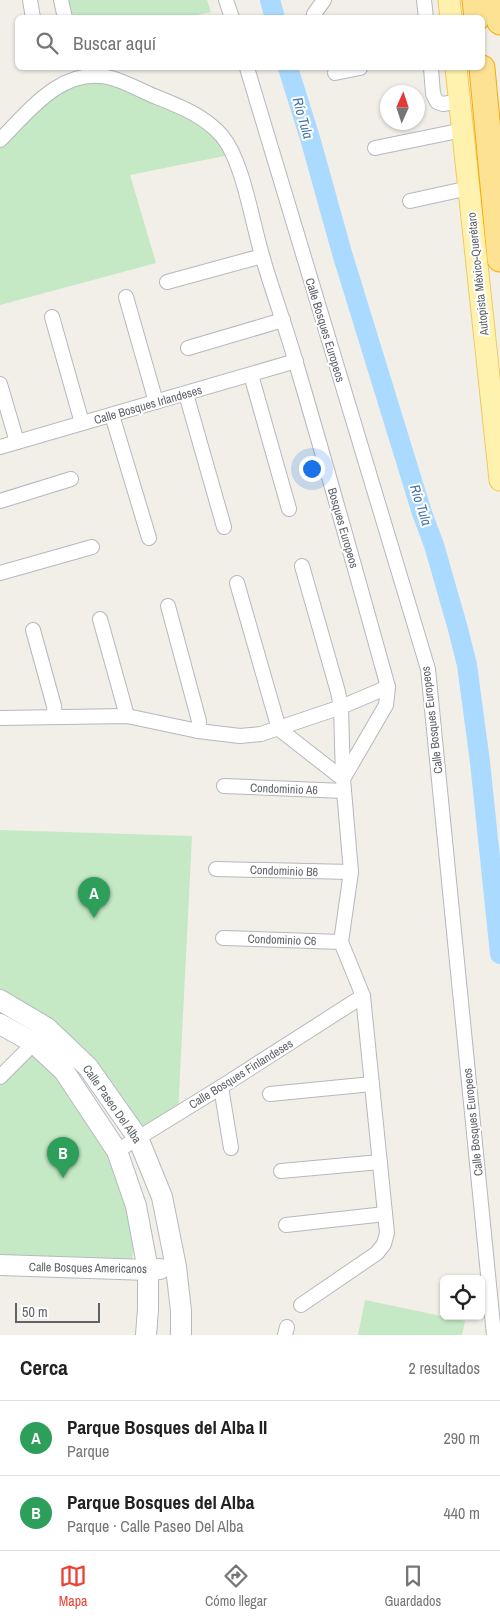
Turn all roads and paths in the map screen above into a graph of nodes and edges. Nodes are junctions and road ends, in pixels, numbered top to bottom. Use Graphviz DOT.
graph roads {
  1 [pos="30,0"];
  2 [pos="61,0"];
  3 [pos="324,0"];
  4 [pos="424,0"];
  5 [pos="449,0"];
  6 [pos="475,0"];
  7 [pos="498,0"];
  8 [pos="314,14"];
  9 [pos="32,15"];
  10 [pos="64,15"];
  11 [pos="426,15"];
  12 [pos="451,15"];
  13 [pos="477,15"];
  14 [pos="500,22"];
  15 [pos="247,70"];
  16 [pos="350,70"];
  17 [pos="431,70"];
  18 [pos="456,70"];
  19 [pos="482,70"];
  20 [pos="335,73"];
  21 [pos="460,101"];
  22 [pos="463,130"];
  23 [pos="0,140"];
  24 [pos="375,148"];
  25 [pos="469,188"];
  26 [pos="410,202"];
  27 [pos="262,256"];
  28 [pos="500,259"];
  29 [pos="168,282"];
  30 [pos="126,297"];
  31 [pos="52,317"];
  32 [pos="283,320"];
  33 [pos="188,348"];
  34 [pos="296,361"];
  35 [pos="251,375"];
  36 [pos="0,384"];
  37 [pos="186,394"];
  38 [pos="156,402"];
  39 [pos="112,415"];
  40 [pos="82,423"];
  41 [pos="17,442"];
  42 [pos="0,447"];
  43 [pos="71,479"];
  44 [pos="500,480"];
  45 [pos="0,501"];
  46 [pos="289,508"];
  47 [pos="224,527"];
  48 [pos="149,538"];
  49 [pos="92,547"];
  50 [pos="302,566"];
  51 [pos="0,573"];
  52 [pos="237,583"];
  53 [pos="168,606"];
  54 [pos="100,619"];
  55 [pos="33,630"];
  56 [pos="388,688"];
  57 [pos="341,707"];
  58 [pos="55,716"];
  59 [pos="127,716"];
  60 [pos="0,718"];
  61 [pos="279,729"];
  62 [pos="198,732"];
  63 [pos="343,785"];
  64 [pos="224,786"];
  65 [pos="216,869"];
  66 [pos="351,872"];
  67 [pos="223,938"];
  68 [pos="341,942"];
  69 [pos="363,996"];
  70 [pos="0,1000"];
  71 [pos="0,1024"];
  72 [pos="47,1028"];
  73 [pos="34,1043"];
  74 [pos="0,1077"];
  75 [pos="372,1084"];
  76 [pos="221,1087"];
  77 [pos="270,1094"];
  78 [pos="138,1138"];
  79 [pos="231,1148"];
  80 [pos="117,1151"];
  81 [pos="380,1162"];
  82 [pos="281,1171"];
  83 [pos="385,1214"];
  84 [pos="286,1225"];
  85 [pos="0,1265"];
  86 [pos="176,1268"];
  87 [pos="148,1270"];
  88 [pos="301,1305"];
  89 [pos="146,1335"];
  90 [pos="181,1335"];
  91 [pos="494,1335"];
  1 -- 9 [label="street"];
  2 -- 10 [label="street"];
  3 -- 8 [label="street"];
  4 -- 11 [label="street"];
  5 -- 12 [label="main road"];
  6 -- 13 [label="highway"];
  7 -- 14 [label="highway"];
  15 -- 91 [label="street, Calle Bosques Europeos"];
  16 -- 20 [label="street"];
  17 -- 21 [label="street"];
  18 -- 21 [label="main road, Autopista México-Querétaro"];
  19 -- 28 [label="highway"];
  21 -- 22 [label="main road, Autopista México-Querétaro"];
  22 -- 24 [label="street"];
  22 -- 25 [label="main road, Autopista México-Querétaro"];
  23 -- 27 [label="street, Bosques Europeos"];
  25 -- 26 [label="street"];
  25 -- 44 [label="main road, Autopista México-Querétaro"];
  27 -- 29 [label="street"];
  27 -- 32 [label="street, Bosques Europeos"];
  30 -- 38 [label="street"];
  31 -- 40 [label="street"];
  32 -- 33 [label="street"];
  32 -- 34 [label="street, Bosques Europeos"];
  34 -- 35 [label="street, Calle Bosques Irlandeses"];
  34 -- 56 [label="street, Bosques Europeos"];
  35 -- 37 [label="street, Calle Bosques Irlandeses"];
  35 -- 46 [label="street"];
  36 -- 41 [label="street"];
  37 -- 38 [label="street, Calle Bosques Irlandeses"];
  37 -- 47 [label="street"];
  38 -- 39 [label="street, Calle Bosques Irlandeses"];
  39 -- 40 [label="street, Calle Bosques Irlandeses"];
  39 -- 48 [label="street"];
  40 -- 41 [label="street, Calle Bosques Irlandeses"];
  41 -- 42 [label="street, Calle Bosques Irlandeses"];
  43 -- 45 [label="street"];
  49 -- 51 [label="street"];
  50 -- 57 [label="street"];
  52 -- 61 [label="street"];
  53 -- 62 [label="street"];
  54 -- 59 [label="street"];
  55 -- 58 [label="street"];
  56 -- 57 [label="street"];
  56 -- 63 [label="street, Bosques Europeos"];
  57 -- 61 [label="street"];
  57 -- 63 [label="street"];
  58 -- 59 [label="street"];
  58 -- 60 [label="street"];
  59 -- 62 [label="street"];
  61 -- 62 [label="street"];
  61 -- 63 [label="street"];
  63 -- 64 [label="street, Condominio A6"];
  63 -- 66 [label="street"];
  65 -- 66 [label="street, Condominio B6"];
  66 -- 68 [label="street"];
  67 -- 68 [label="street, Condominio C6"];
  68 -- 69 [label="street"];
  69 -- 75 [label="street"];
  69 -- 76 [label="street, Calle Bosques Finlandeses"];
  70 -- 72 [label="street, Calle Paseo Del Alba"];
  71 -- 73 [label="street, Calle Paseo Del Alba"];
  72 -- 73 [label="street"];
  72 -- 78 [label="street, Calle Paseo Del Alba"];
  73 -- 74 [label="street"];
  73 -- 80 [label="street, Calle Paseo Del Alba"];
  75 -- 77 [label="street"];
  75 -- 81 [label="street"];
  76 -- 78 [label="street, Calle Bosques Finlandeses"];
  76 -- 79 [label="street"];
  78 -- 80 [label="street, Calle Bosques Finlandeses"];
  78 -- 86 [label="street, Calle Paseo Del Alba"];
  80 -- 87 [label="street, Calle Paseo Del Alba"];
  81 -- 82 [label="street"];
  81 -- 83 [label="street"];
  83 -- 84 [label="street"];
  83 -- 88 [label="street"];
  85 -- 87 [label="street, Calle Bosques Americanos"];
  86 -- 87 [label="street, Calle Bosques Americanos"];
  86 -- 90 [label="street, Calle Paseo Del Alba"];
  87 -- 89 [label="street, Calle Paseo Del Alba"];
}
